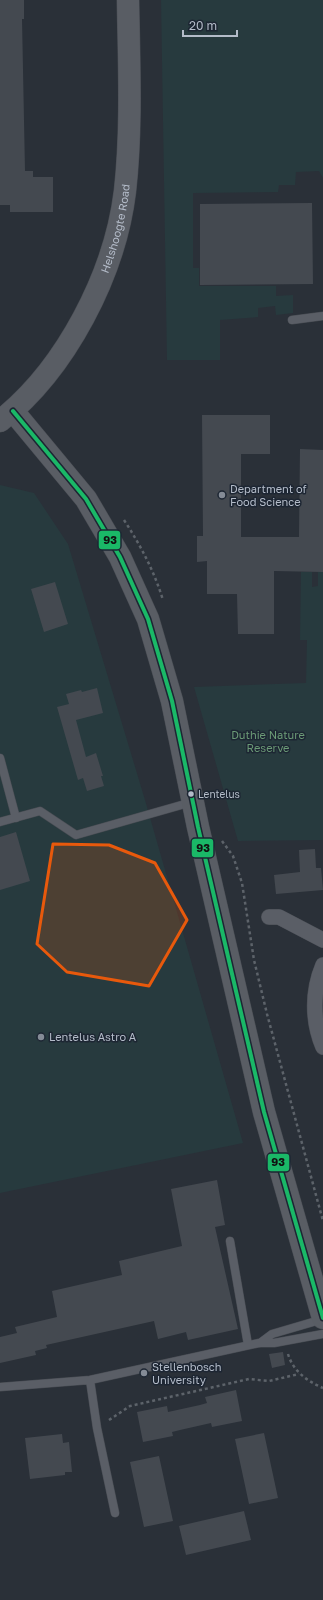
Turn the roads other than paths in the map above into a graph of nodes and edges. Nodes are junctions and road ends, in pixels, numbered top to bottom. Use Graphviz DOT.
graph roads {
  1 [pos="128,0"];
  2 [pos="323,316"];
  3 [pos="292,320"];
  4 [pos="6,416"];
  5 [pos="0,758"];
  6 [pos="193,802"];
  7 [pos="16,818"];
  8 [pos="0,822"];
  9 [pos="269,917"];
  10 [pos="323,940"];
  11 [pos="323,965"];
  12 [pos="323,1047"];
  13 [pos="230,1241"];
  14 [pos="323,1319"];
  15 [pos="323,1334"];
  16 [pos="259,1343"];
  17 [pos="248,1346"];
  18 [pos="90,1380"];
  19 [pos="0,1387"];
  20 [pos="115,1513"];
  1 -- 4 [label="street, Helshoogte Road"];
  2 -- 3 [label="lane"];
  4 -- 6 [label="street"];
  5 -- 7 [label="lane"];
  6 -- 7 [label="lane"];
  6 -- 14 [label="street"];
  7 -- 8 [label="lane"];
  9 -- 10 [label="street"];
  11 -- 12 [label="street"];
  13 -- 17 [label="lane"];
  14 -- 16 [label="lane"];
  15 -- 16 [label="lane"];
  16 -- 17 [label="lane"];
  17 -- 18 [label="lane"];
  18 -- 19 [label="lane"];
  18 -- 20 [label="lane"];
}
